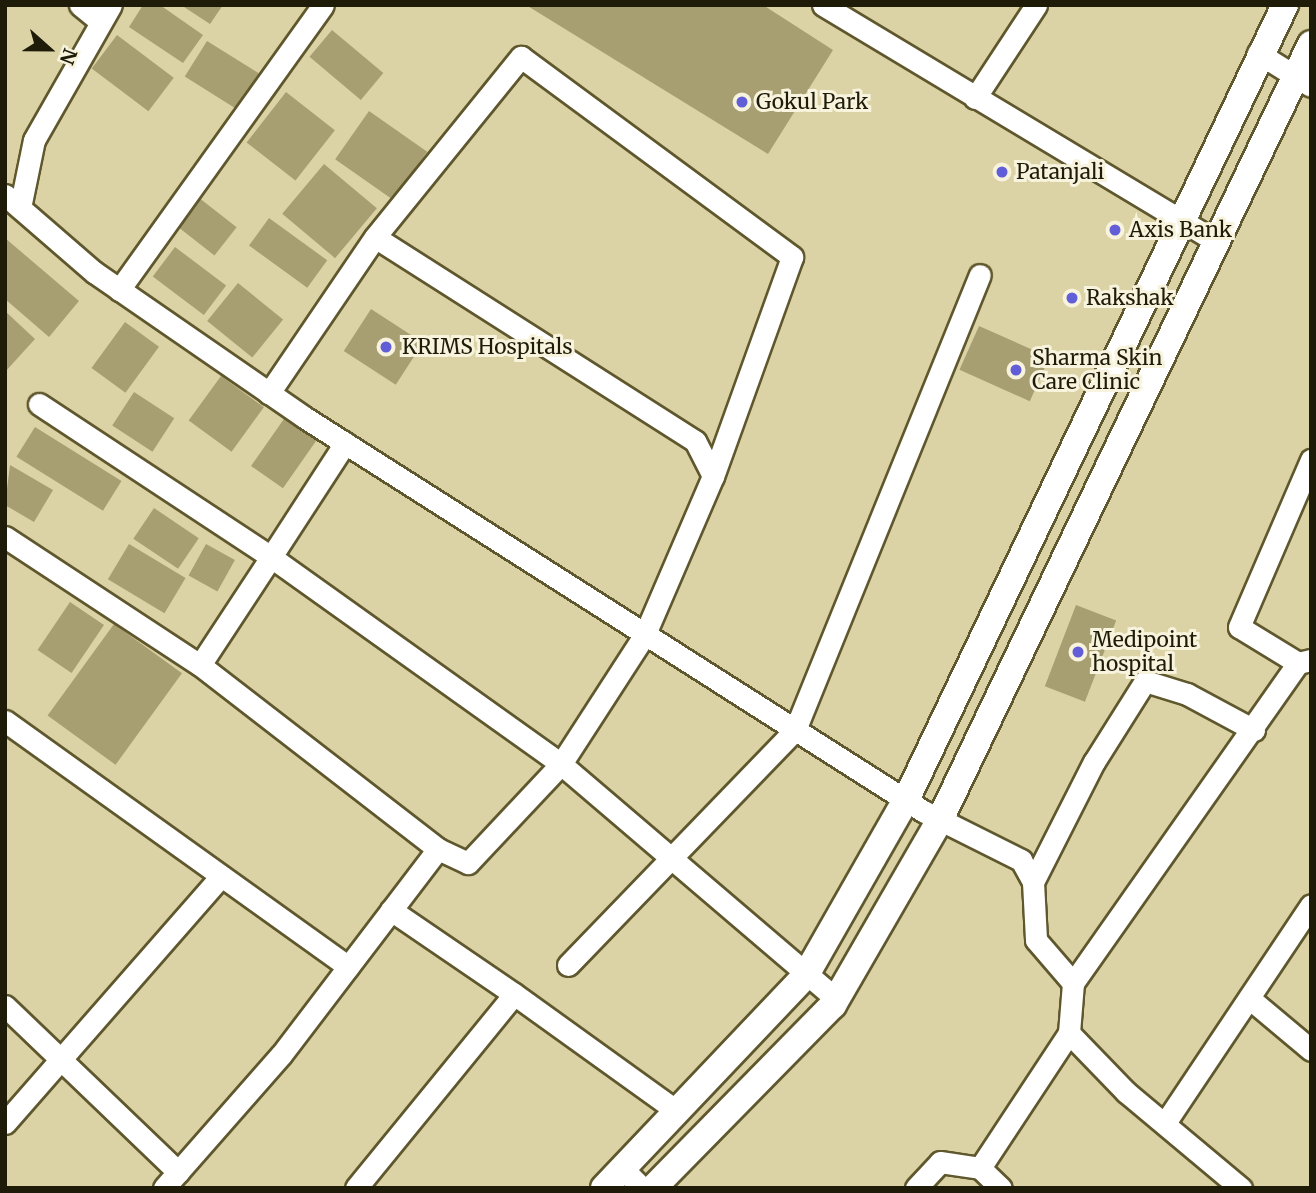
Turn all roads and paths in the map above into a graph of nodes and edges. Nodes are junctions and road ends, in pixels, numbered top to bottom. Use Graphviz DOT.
graph roads {
  1 [pos="79,5"];
  2 [pos="323,5"];
  3 [pos="823,5"];
  4 [pos="1036,5"];
  5 [pos="1285,5"];
  6 [pos="106,13"];
  7 [pos="1311,44"];
  8 [pos="1258,54"];
  9 [pos="1302,80"];
  10 [pos="975,98"];
  11 [pos="13,201"];
  12 [pos="1179,221"];
  13 [pos="375,237"];
  14 [pos="1215,241"];
  15 [pos="981,275"];
  16 [pos="119,290"];
  17 [pos="269,393"];
  18 [pos="39,404"];
  19 [pos="345,443"];
  20 [pos="1311,460"];
  21 [pos="713,476"];
  22 [pos="8,544"];
  23 [pos="271,557"];
  24 [pos="645,634"];
  25 [pos="1304,662"];
  26 [pos="200,665"];
  27 [pos="5,721"];
  28 [pos="795,730"];
  29 [pos="1254,730"];
  30 [pos="561,764"];
  31 [pos="906,800"];
  32 [pos="940,820"];
  33 [pos="438,849"];
  34 [pos="673,861"];
  35 [pos="222,876"];
  36 [pos="1033,882"];
  37 [pos="1311,905"];
  38 [pos="391,910"];
  39 [pos="568,964"];
  40 [pos="348,967"];
  41 [pos="806,975"];
  42 [pos="1073,982"];
  43 [pos="514,994"];
  44 [pos="1249,998"];
  45 [pos="836,999"];
  46 [pos="5,1006"];
  47 [pos="1069,1033"];
  48 [pos="1311,1051"];
  49 [pos="64,1059"];
  50 [pos="677,1111"];
  51 [pos="5,1123"];
  52 [pos="1165,1124"];
  53 [pos="622,1168"];
  54 [pos="980,1168"];
  55 [pos="171,1180"];
  56 [pos="356,1188"];
  57 [pos="604,1188"];
  58 [pos="642,1188"];
  59 [pos="653,1188"];
  60 [pos="916,1188"];
  61 [pos="1001,1188"];
  62 [pos="1241,1188"];
  1 -- 6 [label="street"];
  2 -- 16 [label="street"];
  3 -- 10 [label="street"];
  4 -- 10 [label="street"];
  5 -- 8 [label="street"];
  6 -- 11 [label="street"];
  7 -- 9 [label="street"];
  8 -- 9 [label="street"];
  8 -- 12 [label="street"];
  9 -- 14 [label="street"];
  10 -- 12 [label="street"];
  11 -- 16 [label="street"];
  12 -- 14 [label="street"];
  12 -- 31 [label="street"];
  13 -- 17 [label="street"];
  13 -- 21 [label="street"];
  13 -- 21 [label="street"];
  14 -- 32 [label="street"];
  15 -- 28 [label="street"];
  16 -- 17 [label="street"];
  17 -- 19 [label="street"];
  18 -- 23 [label="street"];
  19 -- 23 [label="street"];
  19 -- 24 [label="street"];
  20 -- 25 [label="street"];
  21 -- 24 [label="street"];
  22 -- 26 [label="street"];
  23 -- 26 [label="street"];
  23 -- 30 [label="street"];
  24 -- 28 [label="street"];
  24 -- 30 [label="street"];
  25 -- 29 [label="street"];
  26 -- 33 [label="street"];
  27 -- 35 [label="street"];
  28 -- 31 [label="street"];
  28 -- 34 [label="street"];
  29 -- 36 [label="street"];
  29 -- 42 [label="street"];
  30 -- 33 [label="street"];
  30 -- 34 [label="street"];
  31 -- 32 [label="street"];
  31 -- 41 [label="street"];
  32 -- 36 [label="street"];
  32 -- 45 [label="street"];
  33 -- 38 [label="street"];
  34 -- 39 [label="street"];
  34 -- 41 [label="street"];
  35 -- 40 [label="street"];
  35 -- 49 [label="street"];
  36 -- 42 [label="street"];
  37 -- 44 [label="street"];
  38 -- 40 [label="street"];
  38 -- 43 [label="street"];
  40 -- 55 [label="street"];
  41 -- 45 [label="street"];
  41 -- 50 [label="street"];
  42 -- 47 [label="street"];
  43 -- 50 [label="street"];
  43 -- 56 [label="street"];
  44 -- 48 [label="street"];
  44 -- 52 [label="street"];
  45 -- 59 [label="street"];
  46 -- 49 [label="street"];
  47 -- 52 [label="street"];
  47 -- 54 [label="street"];
  49 -- 51 [label="street"];
  49 -- 55 [label="street"];
  50 -- 53 [label="street"];
  52 -- 62 [label="street"];
  53 -- 57 [label="street"];
  53 -- 58 [label="street"];
  54 -- 60 [label="street"];
  54 -- 61 [label="street"];
}
